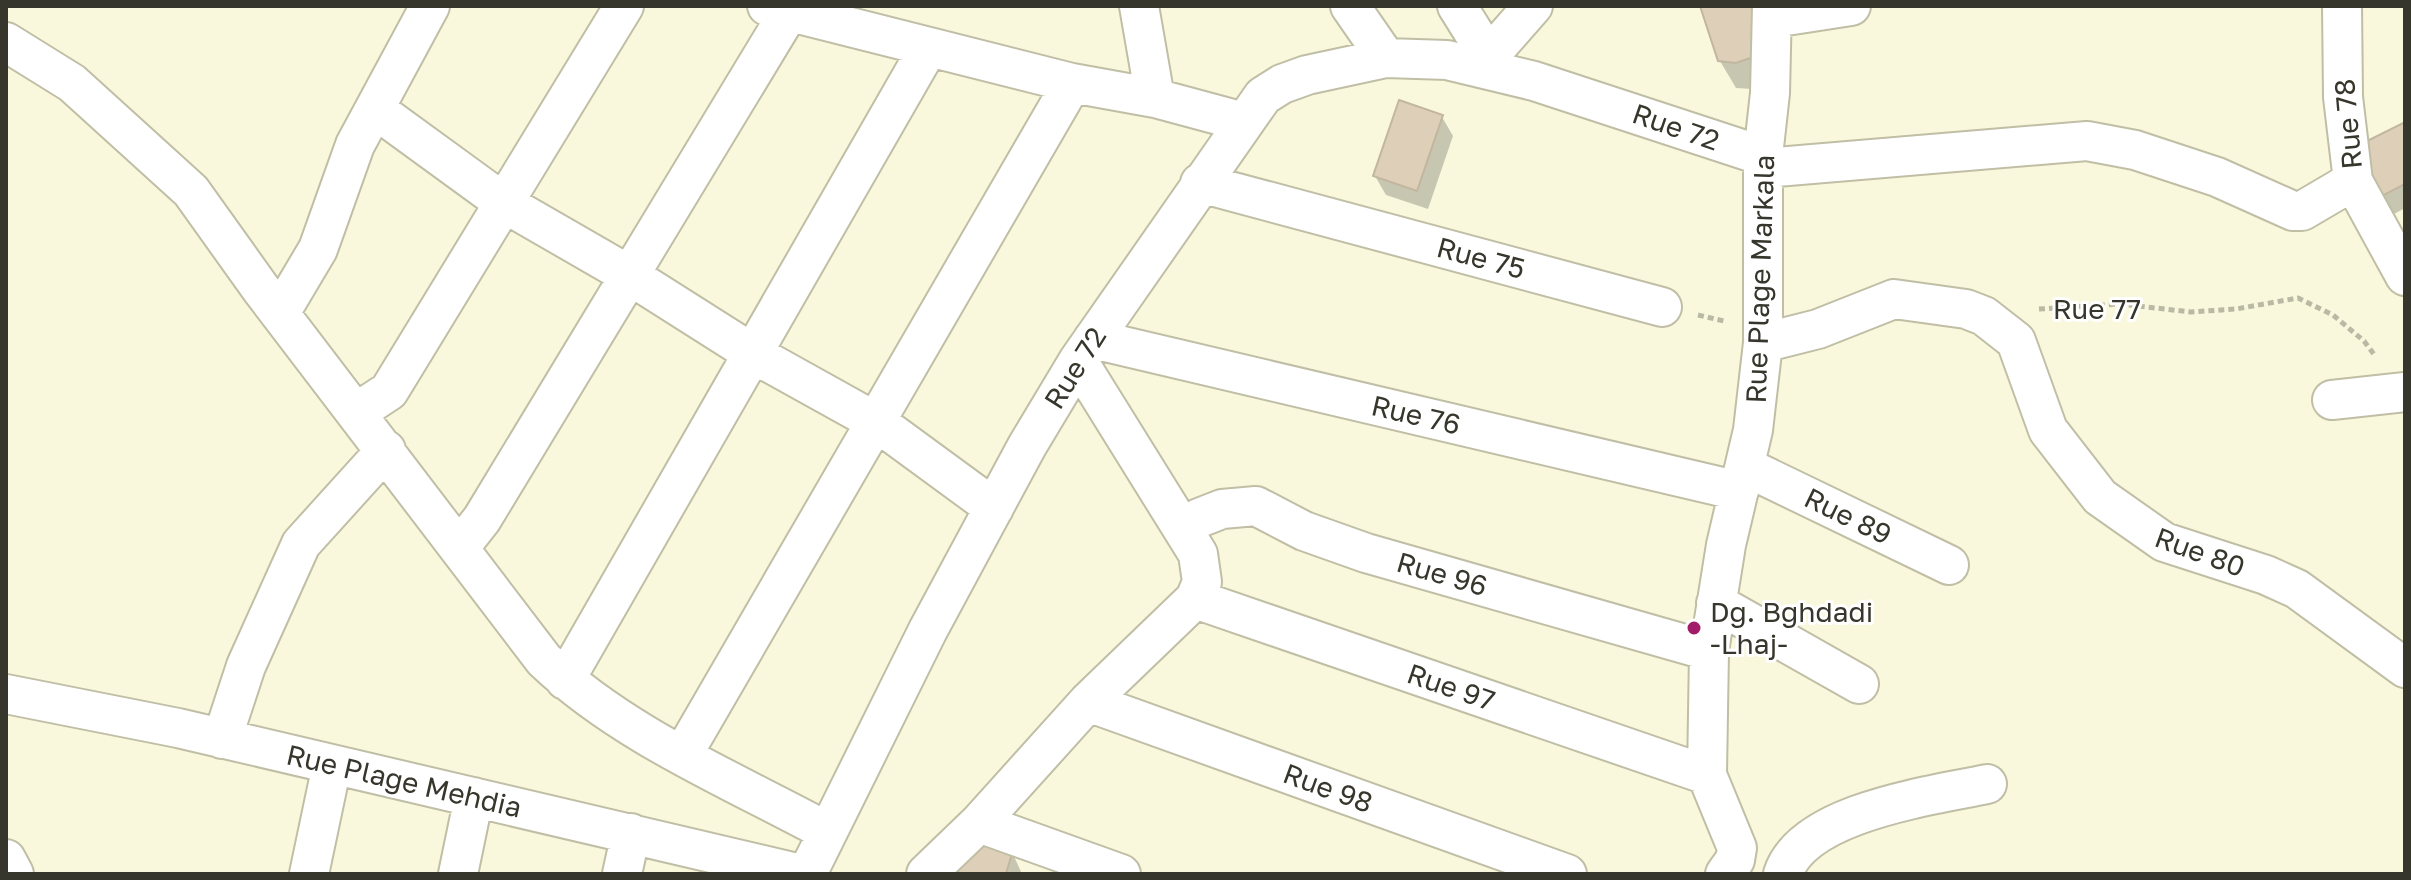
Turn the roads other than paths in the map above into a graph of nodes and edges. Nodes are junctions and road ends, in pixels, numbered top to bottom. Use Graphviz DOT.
graph roads {
  1 [pos="430,6"];
  2 [pos="624,6"];
  3 [pos="1139,6"];
  4 [pos="1350,6"];
  5 [pos="1457,6"];
  6 [pos="1533,6"];
  7 [pos="1851,6"];
  8 [pos="2342,6"];
  9 [pos="778,9"];
  10 [pos="1773,12"];
  11 [pos="837,16"];
  12 [pos="6,42"];
  13 [pos="928,48"];
  14 [pos="1386,58"];
  15 [pos="1493,63"];
  16 [pos="1072,83"];
  17 [pos="1155,98"];
  18 [pos="375,109"];
  19 [pos="1244,122"];
  20 [pos="1764,162"];
  21 [pos="2353,181"];
  22 [pos="1200,183"];
  23 [pos="504,203"];
  24 [pos="629,275"];
  25 [pos="2405,276"];
  26 [pos="1662,307"];
  27 [pos="280,313"];
  28 [pos="1763,336"];
  29 [pos="1085,350"];
  30 [pos="752,353"];
  31 [pos="2401,392"];
  32 [pos="2332,400"];
  33 [pos="357,412"];
  34 [pos="878,423"];
  35 [pos="386,450"];
  36 [pos="1742,479"];
  37 [pos="994,508"];
  38 [pos="1183,529"];
  39 [pos="460,547"];
  40 [pos="1949,565"];
  41 [pos="1195,599"];
  42 [pos="1716,603"];
  43 [pos="1709,651"];
  44 [pos="2405,668"];
  45 [pos="565,680"];
  46 [pos="1859,684"];
  47 [pos="6,694"];
  48 [pos="1088,702"];
  49 [pos="222,739"];
  50 [pos="683,754"];
  51 [pos="332,765"];
  52 [pos="1707,775"];
  53 [pos="1987,784"];
  54 [pos="474,797"];
  55 [pos="979,823"];
  56 [pos="826,831"];
  57 [pos="631,833"];
  58 [pos="6,859"];
  59 [pos="1733,871"];
  60 [pos="790,873"];
  61 [pos="14,874"];
  62 [pos="309,874"];
  63 [pos="458,874"];
  64 [pos="622,874"];
  65 [pos="926,874"];
  66 [pos="1121,874"];
  67 [pos="1567,874"];
  68 [pos="1783,874"];
  1 -- 18 [label="street"];
  2 -- 23 [label="street"];
  3 -- 17 [label="street"];
  4 -- 14 [label="street"];
  5 -- 15 [label="street"];
  6 -- 15 [label="street"];
  7 -- 10 [label="street"];
  8 -- 21 [label="street, Rue 78"];
  9 -- 11 [label="street"];
  9 -- 24 [label="street"];
  10 -- 20 [label="street, Rue Plage Markala"];
  11 -- 13 [label="street"];
  12 -- 27 [label="street"];
  13 -- 16 [label="street"];
  13 -- 30 [label="street"];
  14 -- 15 [label="street, Rue 72"];
  14 -- 19 [label="street, Rue 72"];
  15 -- 20 [label="street, Rue 72"];
  16 -- 17 [label="street"];
  16 -- 34 [label="street"];
  17 -- 19 [label="street"];
  18 -- 23 [label="street"];
  18 -- 27 [label="street"];
  19 -- 22 [label="street, Rue 72"];
  20 -- 21 [label="street"];
  20 -- 28 [label="street, Rue Plage Markala"];
  21 -- 25 [label="street, Rue 78"];
  22 -- 26 [label="street, Rue 75"];
  22 -- 29 [label="street, Rue 72"];
  23 -- 24 [label="street"];
  23 -- 33 [label="street"];
  24 -- 30 [label="street"];
  24 -- 39 [label="street"];
  27 -- 33 [label="street"];
  28 -- 36 [label="street, Rue Plage Markala"];
  28 -- 44 [label="street, Rue 80"];
  29 -- 36 [label="street, Rue 76"];
  29 -- 37 [label="street, Rue 72"];
  29 -- 38 [label="street"];
  30 -- 34 [label="street"];
  30 -- 45 [label="street"];
  31 -- 32 [label="street"];
  33 -- 35 [label="street"];
  34 -- 37 [label="street"];
  34 -- 50 [label="street"];
  35 -- 39 [label="street"];
  35 -- 49 [label="street"];
  36 -- 40 [label="street, Rue 89"];
  36 -- 42 [label="street, Rue Plage Markala"];
  37 -- 56 [label="street, Rue 72"];
  38 -- 41 [label="street"];
  38 -- 43 [label="street, Rue 96"];
  39 -- 45 [label="street"];
  41 -- 48 [label="street"];
  41 -- 52 [label="street, Rue 97"];
  42 -- 43 [label="street, Rue Plage Markala"];
  42 -- 46 [label="street"];
  43 -- 52 [label="street, Rue Plage Markala"];
  45 -- 50 [label="street"];
  47 -- 49 [label="street, Rue Plage Mehdia"];
  48 -- 55 [label="street"];
  48 -- 67 [label="street, Rue 98"];
  49 -- 51 [label="street, Rue Plage Mehdia"];
  50 -- 56 [label="street"];
  51 -- 54 [label="street, Rue Plage Mehdia"];
  51 -- 62 [label="street"];
  52 -- 59 [label="street, Rue Plage Markala"];
  53 -- 68 [label="street"];
  54 -- 57 [label="street, Rue Plage Mehdia"];
  54 -- 63 [label="street"];
  55 -- 65 [label="street"];
  55 -- 66 [label="street"];
  56 -- 60 [label="street, Rue 72"];
  57 -- 60 [label="street, Rue Plage Mehdia"];
  57 -- 64 [label="street"];
  58 -- 61 [label="street"];
}
